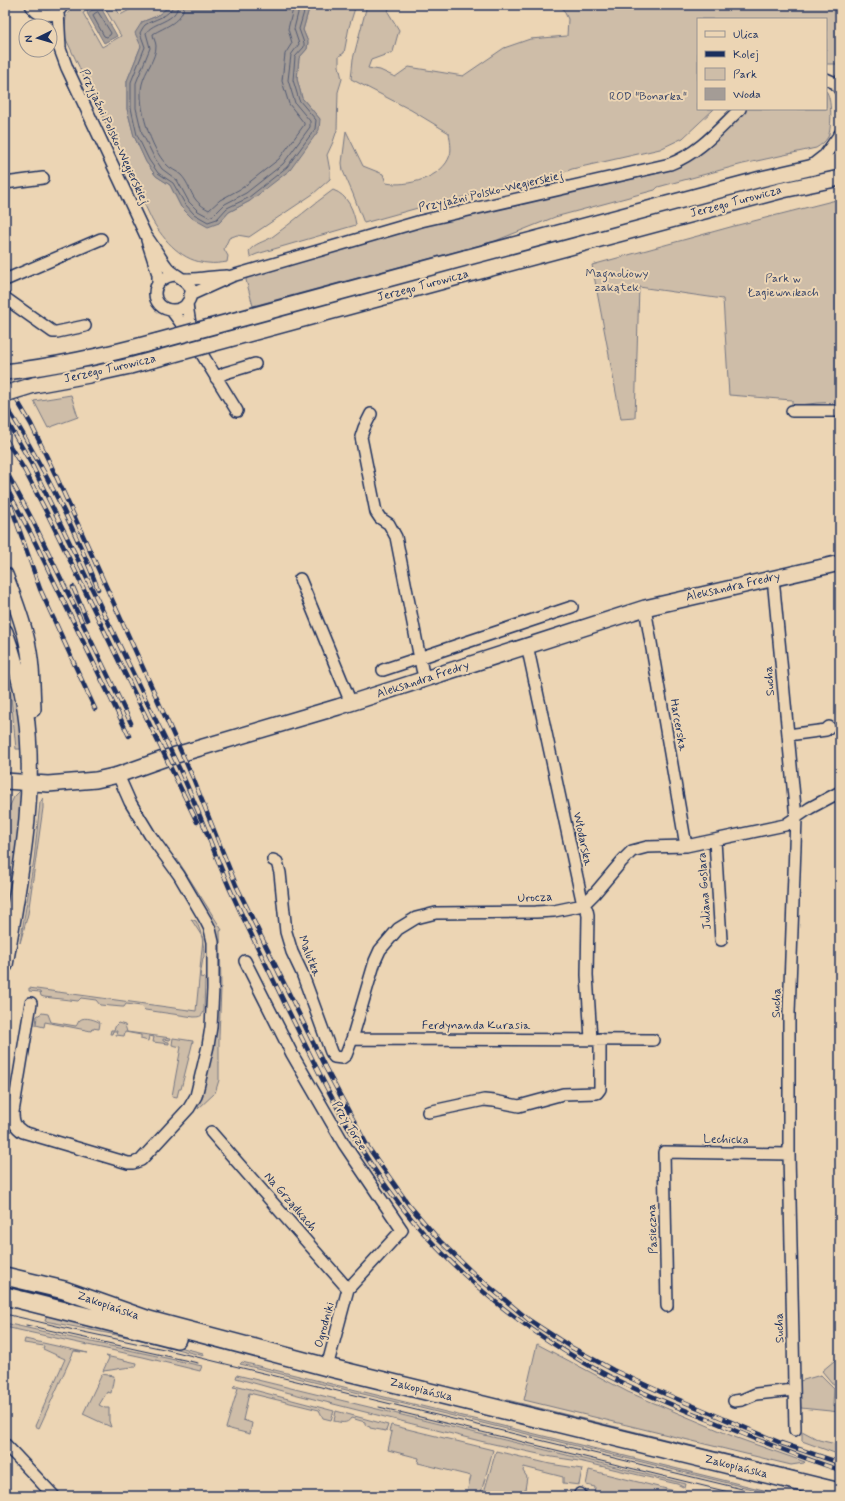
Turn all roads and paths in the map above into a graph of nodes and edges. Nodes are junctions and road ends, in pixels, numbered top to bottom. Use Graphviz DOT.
graph roads {
  1 [pos="31,5"];
  2 [pos="60,8"];
  3 [pos="43,15"];
  4 [pos="44,18"];
  5 [pos="58,45"];
  6 [pos="60,49"];
  7 [pos="827,79"];
  8 [pos="840,90"];
  9 [pos="739,110"];
  10 [pos="840,134"];
  11 [pos="840,162"];
  12 [pos="810,167"];
  13 [pos="42,178"];
  14 [pos="840,178"];
  15 [pos="5,183"];
  16 [pos="146,236"];
  17 [pos="101,239"];
  18 [pos="232,276"];
  19 [pos="180,277"];
  20 [pos="5,280"];
  21 [pos="158,282"];
  22 [pos="5,298"];
  23 [pos="189,299"];
  24 [pos="172,310"];
  25 [pos="85,326"];
  26 [pos="192,338"];
  27 [pos="255,364"];
  28 [pos="5,372"];
  29 [pos="216,378"];
  30 [pos="34,385"];
  31 [pos="5,389"];
  32 [pos="5,394"];
  33 [pos="237,411"];
  34 [pos="792,411"];
  35 [pos="840,411"];
  36 [pos="372,414"];
  37 [pos="840,563"];
  38 [pos="5,575"];
  39 [pos="773,578"];
  40 [pos="300,579"];
  41 [pos="572,607"];
  42 [pos="645,608"];
  43 [pos="5,632"];
  44 [pos="527,646"];
  45 [pos="420,658"];
  46 [pos="383,670"];
  47 [pos="425,679"];
  48 [pos="351,703"];
  49 [pos="829,729"];
  50 [pos="788,735"];
  51 [pos="29,745"];
  52 [pos="118,775"];
  53 [pos="5,780"];
  54 [pos="29,783"];
  55 [pos="840,792"];
  56 [pos="796,818"];
  57 [pos="715,840"];
  58 [pos="686,846"];
  59 [pos="273,860"];
  60 [pos="583,905"];
  61 [pos="722,940"];
  62 [pos="245,961"];
  63 [pos="5,966"];
  64 [pos="31,1003"];
  65 [pos="352,1039"];
  66 [pos="595,1039"];
  67 [pos="652,1040"];
  68 [pos="337,1058"];
  69 [pos="428,1112"];
  70 [pos="211,1132"];
  71 [pos="664,1152"];
  72 [pos="789,1154"];
  73 [pos="5,1276"];
  74 [pos="348,1289"];
  75 [pos="5,1296"];
  76 [pos="667,1306"];
  77 [pos="327,1367"];
  78 [pos="794,1390"];
  79 [pos="734,1401"];
  80 [pos="795,1430"];
  81 [pos="5,1444"];
  82 [pos="840,1492"];
  83 [pos="54,1496"];
  84 [pos="809,1496"];
  1 -- 3 [label="street"];
  2 -- 3 [label="street"];
  2 -- 6 [label="street, Przyjaźni Polsko-Węgierskiej"];
  3 -- 4 [label="street"];
  5 -- 6 [label="street, Przyjaźni Polsko-Węgierskiej"];
  6 -- 16 [label="street, Przyjaźni Polsko-Węgierskiej"];
  7 -- 8 [label="street"];
  9 -- 18 [label="street, Przyjaźni Polsko-Węgierskiej"];
  10 -- 12 [label="street"];
  11 -- 12 [label="main road, Jerzego Turowicza"];
  12 -- 28 [label="main road, Jerzego Turowicza, bridge"];
  13 -- 15 [label="street"];
  14 -- 30 [label="main road, Jerzego Turowicza, bridge"];
  16 -- 19 [label="street, Przyjaźni Polsko-Węgierskiej"];
  16 -- 21 [label="street, Przyjaźni Polsko-Węgierskiej"];
  17 -- 20 [label="street"];
  18 -- 19 [label="street, Przyjaźni Polsko-Węgierskiej"];
  18 -- 23 [label="street, Przyjaźni Polsko-Węgierskiej"];
  19 -- 21 [label="street, Przyjaźni Polsko-Węgierskiej"];
  19 -- 23 [label="street, Przyjaźni Polsko-Węgierskiej"];
  21 -- 24 [label="street, Przyjaźni Polsko-Węgierskiej"];
  22 -- 25 [label="street"];
  23 -- 24 [label="street, Przyjaźni Polsko-Węgierskiej"];
  23 -- 26 [label="street"];
  24 -- 26 [label="street"];
  26 -- 29 [label="street"];
  27 -- 29 [label="street"];
  29 -- 33 [label="street"];
  30 -- 31 [label="main road, Jerzego Turowicza, bridge"];
  30 -- 32 [label="main road, bridge"];
  34 -- 35 [label="street"];
  36 -- 45 [label="street"];
  37 -- 39 [label="main road, Aleksandra Fredry"];
  38 -- 51 [label="main road"];
  39 -- 42 [label="main road, Aleksandra Fredry"];
  39 -- 50 [label="street, Sucha"];
  40 -- 48 [label="street"];
  41 -- 45 [label="street"];
  42 -- 44 [label="main road, Aleksandra Fredry"];
  42 -- 58 [label="street, Harcerska"];
  43 -- 51 [label="main road"];
  44 -- 47 [label="main road, Aleksandra Fredry"];
  44 -- 60 [label="street, Włodarska"];
  45 -- 46 [label="street"];
  45 -- 47 [label="street"];
  47 -- 48 [label="main road, Aleksandra Fredry"];
  48 -- 52 [label="main road, Aleksandra Fredry"];
  49 -- 50 [label="street"];
  50 -- 56 [label="street, Sucha"];
  51 -- 54 [label="main road"];
  52 -- 54 [label="main road, Aleksandra Fredry"];
  52 -- 64 [label="street"];
  53 -- 54 [label="main road, Aleksandra Fredry"];
  54 -- 63 [label="main road"];
  55 -- 56 [label="street"];
  56 -- 57 [label="street"];
  56 -- 72 [label="street, Sucha"];
  57 -- 58 [label="street"];
  57 -- 61 [label="street, Juliana Goslara"];
  58 -- 60 [label="street"];
  59 -- 68 [label="street, Malutka"];
  60 -- 65 [label="street, Urocza"];
  60 -- 66 [label="street, Włodarska"];
  62 -- 74 [label="street, Przy Torze"];
  65 -- 66 [label="street, Ferdynanda Kurasia"];
  65 -- 68 [label="street, Urocza"];
  66 -- 67 [label="street, Ferdynanda Kurasia"];
  66 -- 69 [label="street"];
  70 -- 74 [label="street, Na Grządkach"];
  71 -- 72 [label="street, Lechicka"];
  71 -- 76 [label="street, Pasieczna"];
  72 -- 78 [label="street, Sucha"];
  73 -- 77 [label="main road, Zakopiańska"];
  74 -- 77 [label="street, Ogrodniki"];
  75 -- 84 [label="main road, Zakopiańska"];
  77 -- 82 [label="main road, Zakopiańska"];
  78 -- 79 [label="street"];
  78 -- 80 [label="street, Sucha"];
  81 -- 83 [label="street"];
}
